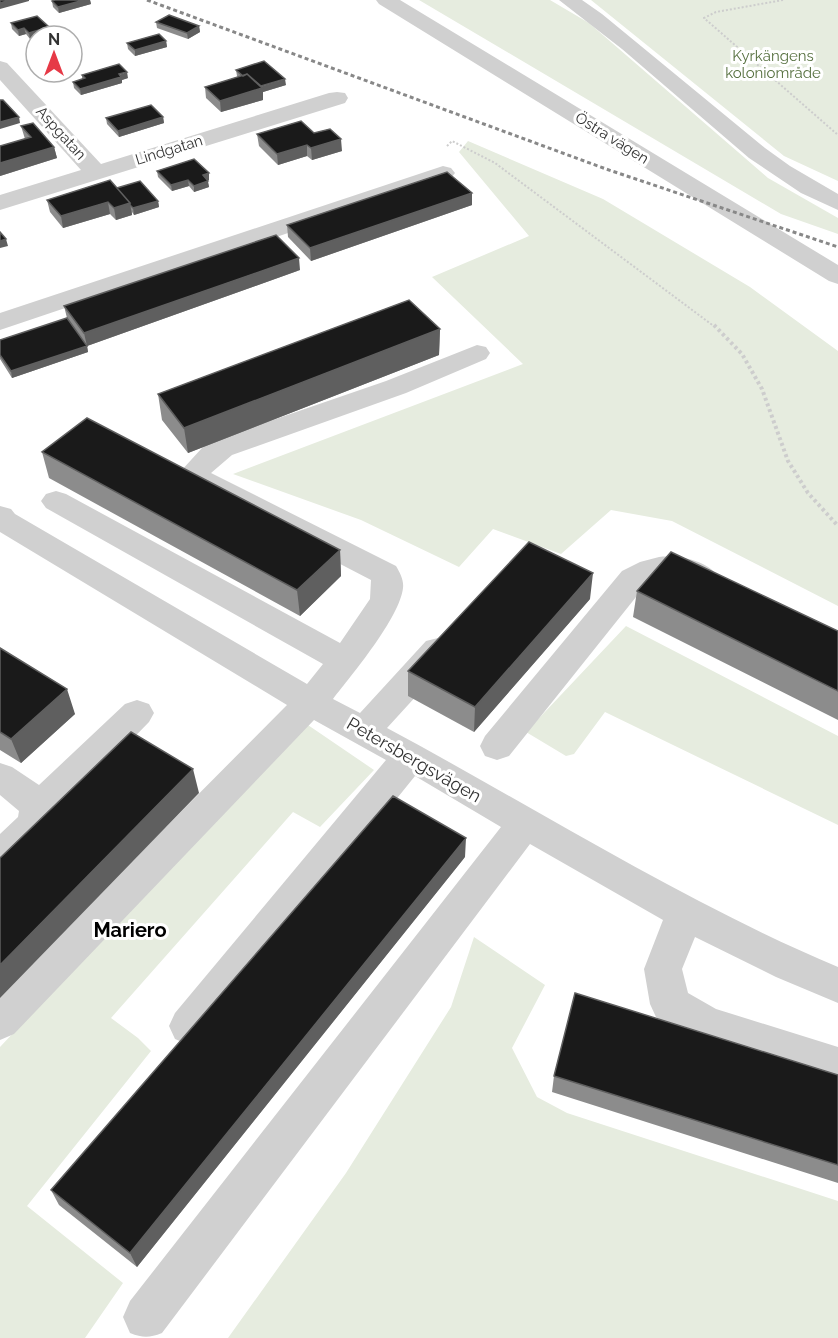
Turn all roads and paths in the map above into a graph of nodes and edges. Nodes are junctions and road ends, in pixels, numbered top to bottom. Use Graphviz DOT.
graph roads {
  1 [pos="386,0"];
  2 [pos="569,0"];
  3 [pos="783,0"];
  4 [pos="0,67"];
  5 [pos="337,98"];
  6 [pos="838,135"];
  7 [pos="96,173"];
  8 [pos="443,173"];
  9 [pos="0,202"];
  10 [pos="838,203"];
  11 [pos="838,276"];
  12 [pos="0,322"];
  13 [pos="477,353"];
  14 [pos="56,501"];
  15 [pos="0,516"];
  16 [pos="838,526"];
  17 [pos="726,588"];
  18 [pos="460,626"];
  19 [pos="345,661"];
  20 [pos="311,702"];
  21 [pos="137,713"];
  22 [pos="364,731"];
  23 [pos="497,746"];
  24 [pos="409,758"];
  25 [pos="0,777"];
  26 [pos="37,806"];
  27 [pos="525,824"];
  28 [pos="0,857"];
  29 [pos="685,912"];
  30 [pos="838,985"];
  31 [pos="0,1021"];
  32 [pos="189,1026"];
  33 [pos="838,1066"];
  34 [pos="146,1317"];
  1 -- 11 [label="street, Östra vägen"];
  2 -- 10 [label="street"];
  3 -- 6 [label="path"];
  4 -- 7 [label="street, Aspgatan"];
  5 -- 7 [label="street, Lindgatan"];
  7 -- 9 [label="street, Lindgatan"];
  8 -- 12 [label="street"];
  8 -- 16 [label="path"];
  13 -- 19 [label="street"];
  14 -- 19 [label="street"];
  15 -- 20 [label="street, Petersbergsvägen"];
  17 -- 23 [label="street"];
  18 -- 22 [label="street"];
  19 -- 20 [label="street"];
  20 -- 22 [label="street, Petersbergsvägen"];
  20 -- 31 [label="street"];
  21 -- 26 [label="street"];
  22 -- 24 [label="street, Petersbergsvägen"];
  24 -- 27 [label="street, Petersbergsvägen"];
  24 -- 32 [label="street"];
  25 -- 26 [label="street"];
  26 -- 28 [label="street"];
  27 -- 29 [label="street, Petersbergsvägen"];
  27 -- 34 [label="street"];
  29 -- 30 [label="street, Petersbergsvägen"];
  29 -- 33 [label="street"];
}
